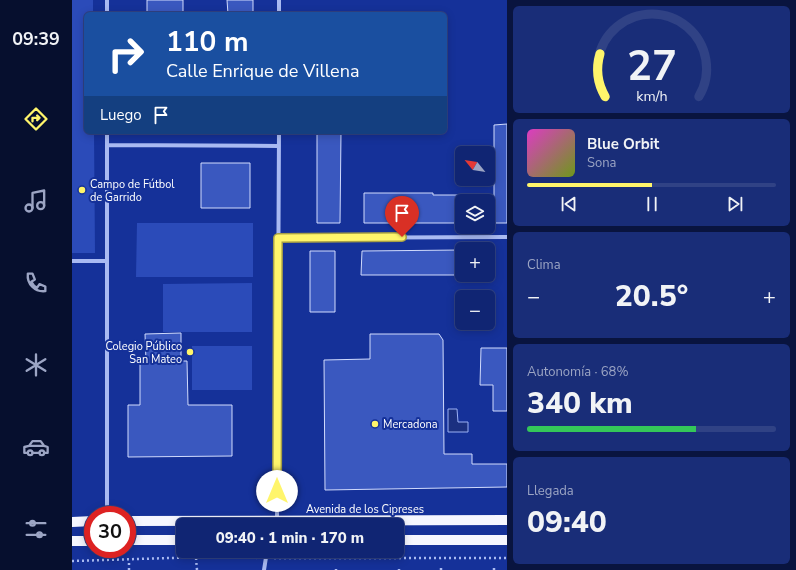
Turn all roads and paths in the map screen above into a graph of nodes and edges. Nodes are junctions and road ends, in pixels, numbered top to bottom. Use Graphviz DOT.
graph roads {
  1 [pos="107,0"];
  2 [pos="279,0"];
  3 [pos="107,12"];
  4 [pos="279,12"];
  5 [pos="107,134"];
  6 [pos="278,134"];
  7 [pos="107,145"];
  8 [pos="278,146"];
  9 [pos="507,237"];
  10 [pos="278,238"];
  11 [pos="72,261"];
  12 [pos="107,261"];
  13 [pos="107,506"];
  14 [pos="277,518"];
  15 [pos="507,520"];
  16 [pos="84,521"];
  17 [pos="404,521"];
  18 [pos="72,522"];
  19 [pos="136,522"];
  20 [pos="176,522"];
  21 [pos="136,540"];
  22 [pos="176,540"];
  23 [pos="404,540"];
  24 [pos="507,540"];
  25 [pos="72,541"];
  26 [pos="84,541"];
  27 [pos="196,558"];
  28 [pos="265,558"];
  29 [pos="404,558"];
  30 [pos="507,558"];
  31 [pos="129,560"];
  32 [pos="72,561"];
  33 [pos="129,570"];
  34 [pos="197,570"];
  35 [pos="264,570"];
  1 -- 3 [label="street"];
  2 -- 4 [label="street"];
  5 -- 7 [label="street"];
  6 -- 8 [label="street"];
  7 -- 8 [label="street"];
  7 -- 12 [label="street"];
  8 -- 10 [label="street"];
  9 -- 10 [label="street"];
  10 -- 14 [label="street"];
  11 -- 12 [label="street"];
  12 -- 13 [label="street"];
  15 -- 17 [label="main road, Avenida de los Cipreses"];
  16 -- 18 [label="main road"];
  19 -- 20 [label="main road, Avenida de los Cipreses"];
  21 -- 22 [label="main road"];
  23 -- 24 [label="main road"];
  25 -- 26 [label="main road"];
  27 -- 31 [label="path"];
  27 -- 34 [label="path"];
  28 -- 35 [label="street"];
  29 -- 30 [label="path"];
  31 -- 32 [label="path"];
  31 -- 33 [label="path"];
}
